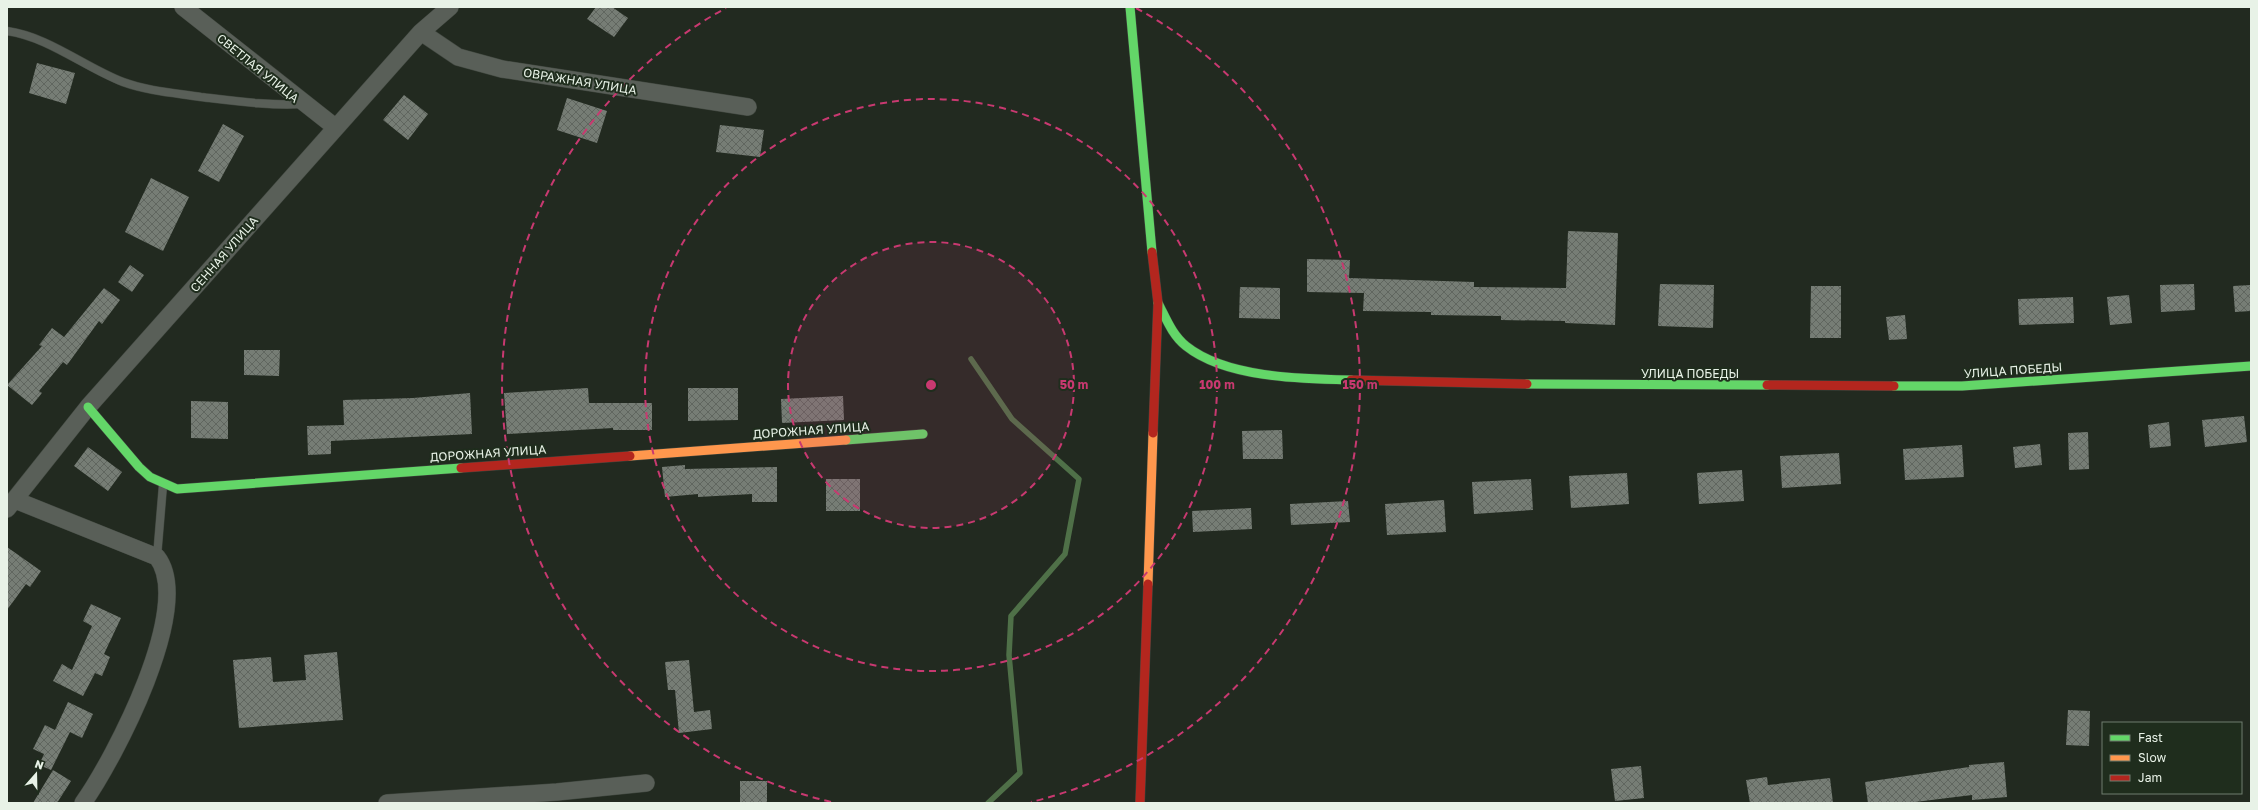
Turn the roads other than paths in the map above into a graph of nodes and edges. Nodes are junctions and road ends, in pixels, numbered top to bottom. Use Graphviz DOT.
graph roads {
  1 [pos="183,7"];
  2 [pos="450,7"];
  3 [pos="1130,7"];
  4 [pos="7,31"];
  5 [pos="421,32"];
  6 [pos="304,104"];
  7 [pos="748,107"];
  8 [pos="335,127"];
  9 [pos="1158,303"];
  10 [pos="2251,366"];
  11 [pos="88,407"];
  12 [pos="923,434"];
  13 [pos="163,484"];
  14 [pos="11,504"];
  15 [pos="157,558"];
  16 [pos="646,783"];
  17 [pos="557,798"];
  18 [pos="89,801"];
  19 [pos="387,803"];
  20 [pos="1140,803"];
  1 -- 6 [label="street, СВЕТЛАЯ УЛИЦА"];
  2 -- 5 [label="street, СЕННАЯ УЛИЦА"];
  3 -- 9 [label="street"];
  4 -- 6 [label="lane"];
  5 -- 7 [label="street, ОВРАЖНАЯ УЛИЦА"];
  5 -- 8 [label="street, СЕННАЯ УЛИЦА"];
  6 -- 8 [label="street, СВЕТЛАЯ УЛИЦА"];
  8 -- 11 [label="street, СЕННАЯ УЛИЦА"];
  9 -- 10 [label="street, УЛИЦА ПОБЕДЫ"];
  9 -- 20 [label="street"];
  11 -- 13 [label="street, ДОРОЖНАЯ УЛИЦА"];
  11 -- 14 [label="street, СЕННАЯ УЛИЦА"];
  12 -- 13 [label="street, ДОРОЖНАЯ УЛИЦА"];
  13 -- 15 [label="lane"];
  14 -- 15 [label="street"];
  15 -- 18 [label="street"];
  16 -- 17 [label="street"];
  17 -- 19 [label="street"];
}
